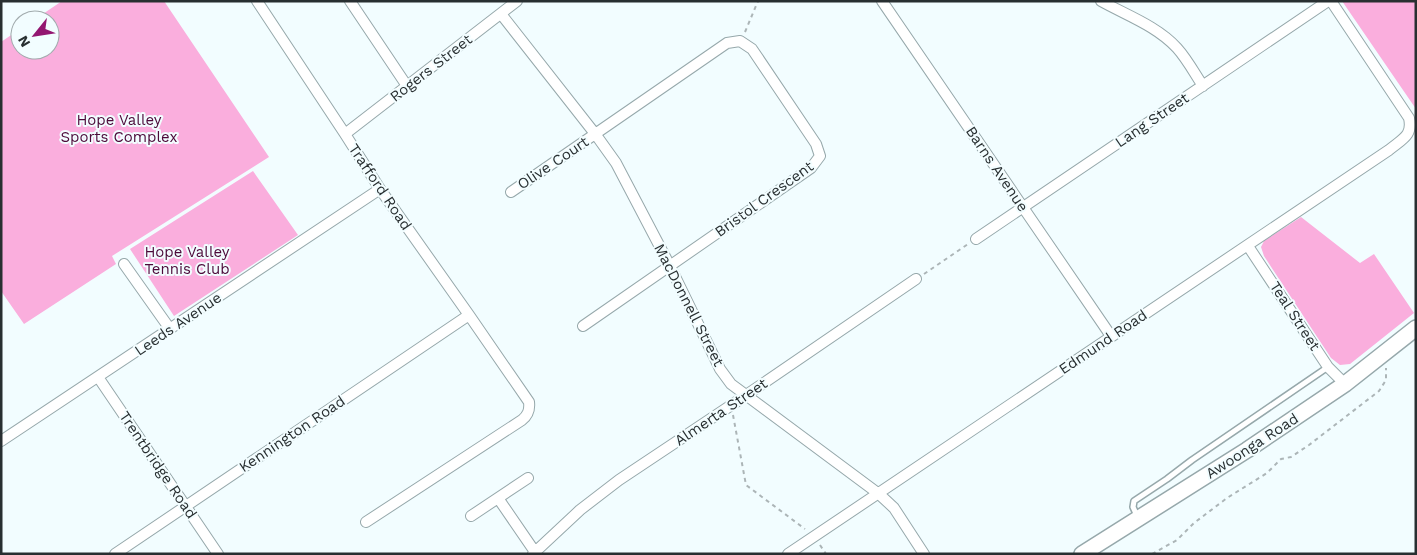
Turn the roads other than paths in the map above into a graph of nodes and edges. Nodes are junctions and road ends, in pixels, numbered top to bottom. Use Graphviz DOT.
graph roads {
  1 [pos="257,1"];
  2 [pos="350,1"];
  3 [pos="517,1"];
  4 [pos="882,1"];
  5 [pos="1101,1"];
  6 [pos="1329,1"];
  7 [pos="501,14"];
  8 [pos="406,86"];
  9 [pos="1203,86"];
  10 [pos="345,134"];
  11 [pos="596,135"];
  12 [pos="380,190"];
  13 [pos="511,192"];
  14 [pos="1023,207"];
  15 [pos="976,239"];
  16 [pos="1248,246"];
  17 [pos="124,264"];
  18 [pos="670,266"];
  19 [pos="916,279"];
  20 [pos="469,315"];
  21 [pos="584,326"];
  22 [pos="1416,328"];
  23 [pos="170,329"];
  24 [pos="1112,336"];
  25 [pos="1328,367"];
  26 [pos="98,377"];
  27 [pos="1345,384"];
  28 [pos="747,395"];
  29 [pos="1,441"];
  30 [pos="528,478"];
  31 [pos="879,494"];
  32 [pos="498,498"];
  33 [pos="185,506"];
  34 [pos="471,516"];
  35 [pos="1138,518"];
  36 [pos="366,522"];
  37 [pos="534,553"];
  38 [pos="114,554"];
  39 [pos="218,554"];
  40 [pos="788,554"];
  41 [pos="924,554"];
  42 [pos="1082,554"];
  1 -- 10 [label="street, Trafford Road"];
  2 -- 8 [label="street"];
  3 -- 7 [label="street, Rogers Street"];
  4 -- 14 [label="street, Barns Avenue"];
  5 -- 9 [label="street"];
  6 -- 9 [label="street, Lang Street"];
  6 -- 16 [label="street, Edmund Road"];
  7 -- 8 [label="street, Rogers Street"];
  7 -- 11 [label="street, MacDonnell Street"];
  8 -- 10 [label="street, Rogers Street"];
  9 -- 14 [label="street, Lang Street"];
  10 -- 12 [label="street, Trafford Road"];
  11 -- 13 [label="street, Olive Court"];
  11 -- 18 [label="street, MacDonnell Street"];
  11 -- 18 [label="street, Bristol Crescent"];
  12 -- 20 [label="street, Trafford Road"];
  12 -- 23 [label="street, Leeds Avenue"];
  14 -- 15 [label="street, Lang Street"];
  14 -- 24 [label="street, Barns Avenue"];
  16 -- 24 [label="street, Edmund Road"];
  16 -- 25 [label="street, Teal Street"];
  17 -- 23 [label="street"];
  18 -- 21 [label="street"];
  18 -- 28 [label="street, MacDonnell Street"];
  19 -- 28 [label="street, Almerta Street"];
  20 -- 33 [label="street, Kennington Road"];
  20 -- 36 [label="street, Trafford Road"];
  22 -- 27 [label="main road, Awoonga Road"];
  23 -- 26 [label="street, Leeds Avenue"];
  24 -- 31 [label="street, Edmund Road"];
  25 -- 27 [label="street, Teal Street"];
  25 -- 35 [label="lane"];
  26 -- 29 [label="street, Leeds Avenue"];
  26 -- 33 [label="street, Trentbridge Road"];
  27 -- 35 [label="main road, Awoonga Road"];
  28 -- 31 [label="street, MacDonnell Street"];
  28 -- 37 [label="street, Almerta Street"];
  30 -- 32 [label="street"];
  31 -- 40 [label="street, Edmund Road"];
  31 -- 41 [label="street, MacDonnell Street"];
  32 -- 34 [label="street"];
  32 -- 37 [label="street"];
  33 -- 38 [label="street, Kennington Road"];
  33 -- 39 [label="street, Trentbridge Road"];
  35 -- 42 [label="main road, Awoonga Road"];
}
